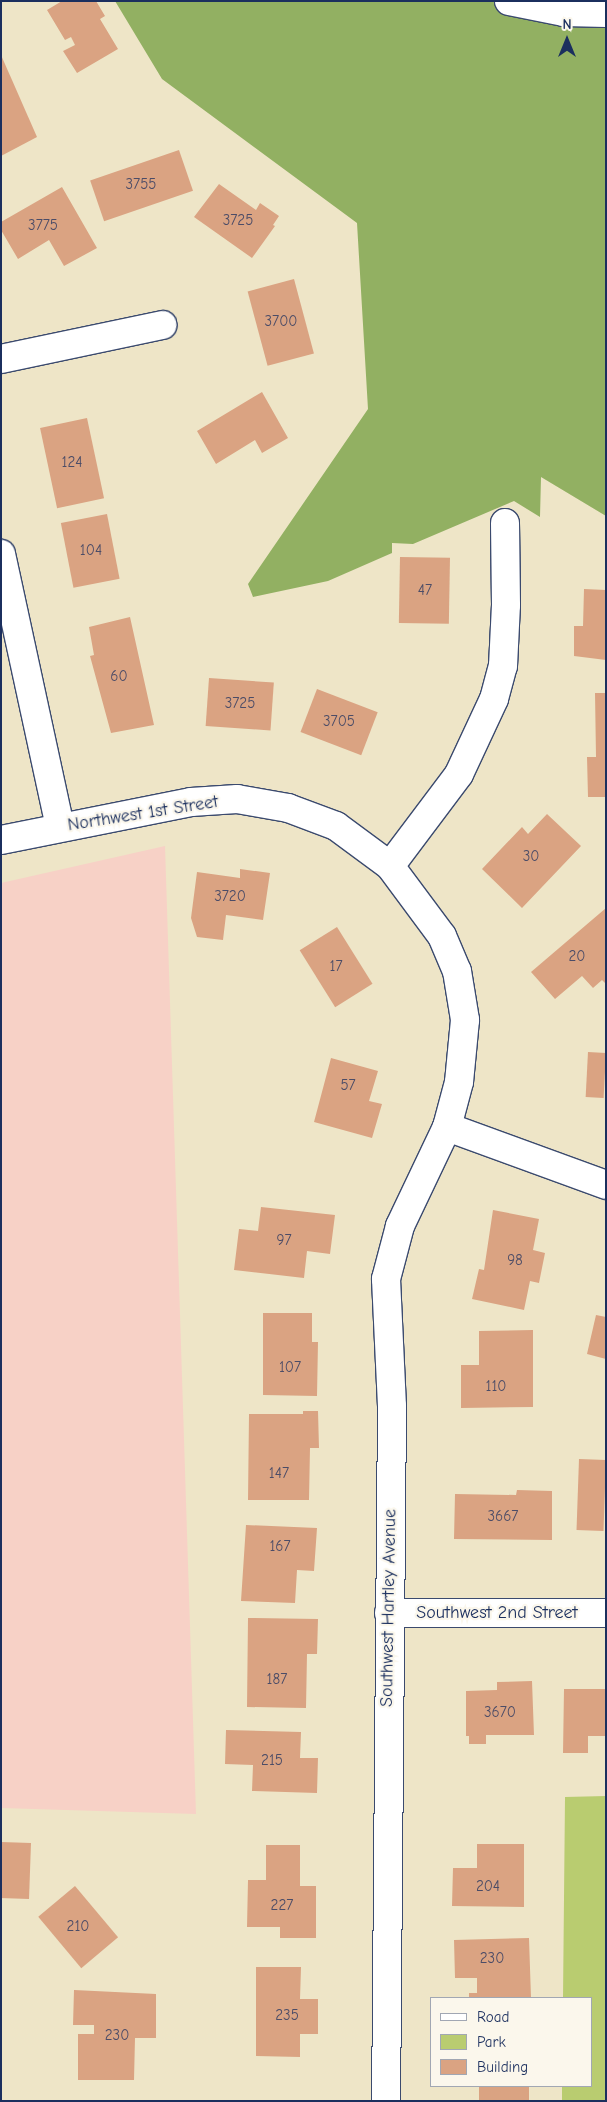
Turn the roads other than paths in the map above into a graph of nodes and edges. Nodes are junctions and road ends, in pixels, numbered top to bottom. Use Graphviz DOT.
graph roads {
  1 [pos="509,1"];
  2 [pos="606,13"];
  3 [pos="162,324"];
  4 [pos="1,359"];
  5 [pos="505,524"];
  6 [pos="1,554"];
  7 [pos="60,827"];
  8 [pos="1,840"];
  9 [pos="390,866"];
  10 [pos="447,1127"];
  11 [pos="606,1185"];
  12 [pos="606,1612"];
  13 [pos="389,1613"];
  14 [pos="386,2101"];
  1 -- 2 [label="street"];
  3 -- 4 [label="street"];
  5 -- 9 [label="street"];
  6 -- 7 [label="street"];
  7 -- 8 [label="street, Northwest 1st Street"];
  7 -- 9 [label="street, Northwest 1st Street"];
  9 -- 10 [label="street, Northwest 1st Street"];
  10 -- 11 [label="street"];
  10 -- 13 [label="street, Southwest Hartley Avenue"];
  12 -- 13 [label="street, Southwest 2nd Street"];
  13 -- 14 [label="street, Southwest Hartley Avenue"];
}
